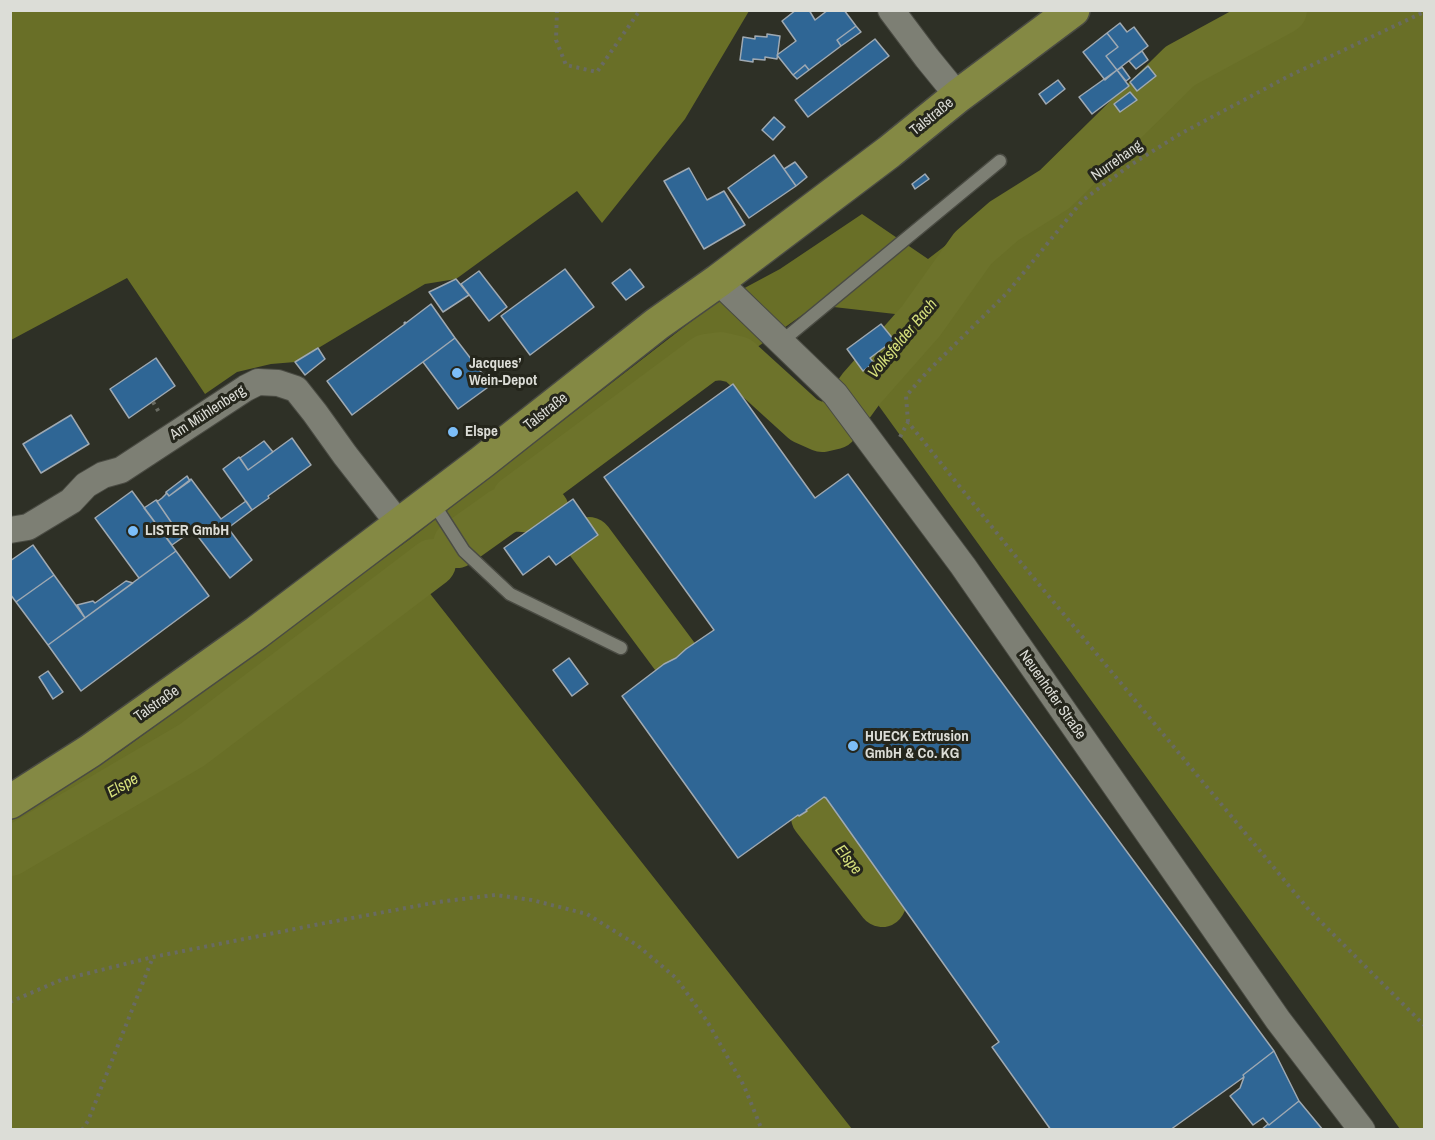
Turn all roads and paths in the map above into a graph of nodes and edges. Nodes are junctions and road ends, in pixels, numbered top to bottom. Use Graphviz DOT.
graph roads {
  1 [pos="558,10"];
  2 [pos="640,10"];
  3 [pos="891,10"];
  4 [pos="1073,10"];
  5 [pos="1425,12"];
  6 [pos="958,96"];
  7 [pos="1000,161"];
  8 [pos="718,281"];
  9 [pos="782,341"];
  10 [pos="908,422"];
  11 [pos="887,463"];
  12 [pos="431,500"];
  13 [pos="399,524"];
  14 [pos="10,530"];
  15 [pos="621,648"];
  16 [pos="10,802"];
  17 [pos="153,957"];
  18 [pos="10,1002"];
  19 [pos="1425,1025"];
  20 [pos="82,1130"];
  21 [pos="762,1130"];
  22 [pos="1362,1130"];
  1 -- 2 [label="path"];
  3 -- 6 [label="street"];
  4 -- 6 [label="main road, Talstraße"];
  5 -- 10 [label="path, Nurrehang"];
  6 -- 8 [label="main road, Talstraße"];
  7 -- 9 [label="lane"];
  8 -- 9 [label="street, Neuenhofer Straße"];
  8 -- 12 [label="main road, Talstraße"];
  9 -- 11 [label="street, Neuenhofer Straße"];
  10 -- 11 [label="path"];
  10 -- 19 [label="path"];
  11 -- 22 [label="street, Neuenhofer Straße"];
  12 -- 13 [label="main road, Talstraße"];
  12 -- 15 [label="lane"];
  13 -- 14 [label="street, Am Mühlenberg"];
  13 -- 16 [label="main road, Talstraße"];
  17 -- 18 [label="path"];
  17 -- 20 [label="path"];
  17 -- 21 [label="path"];
}
